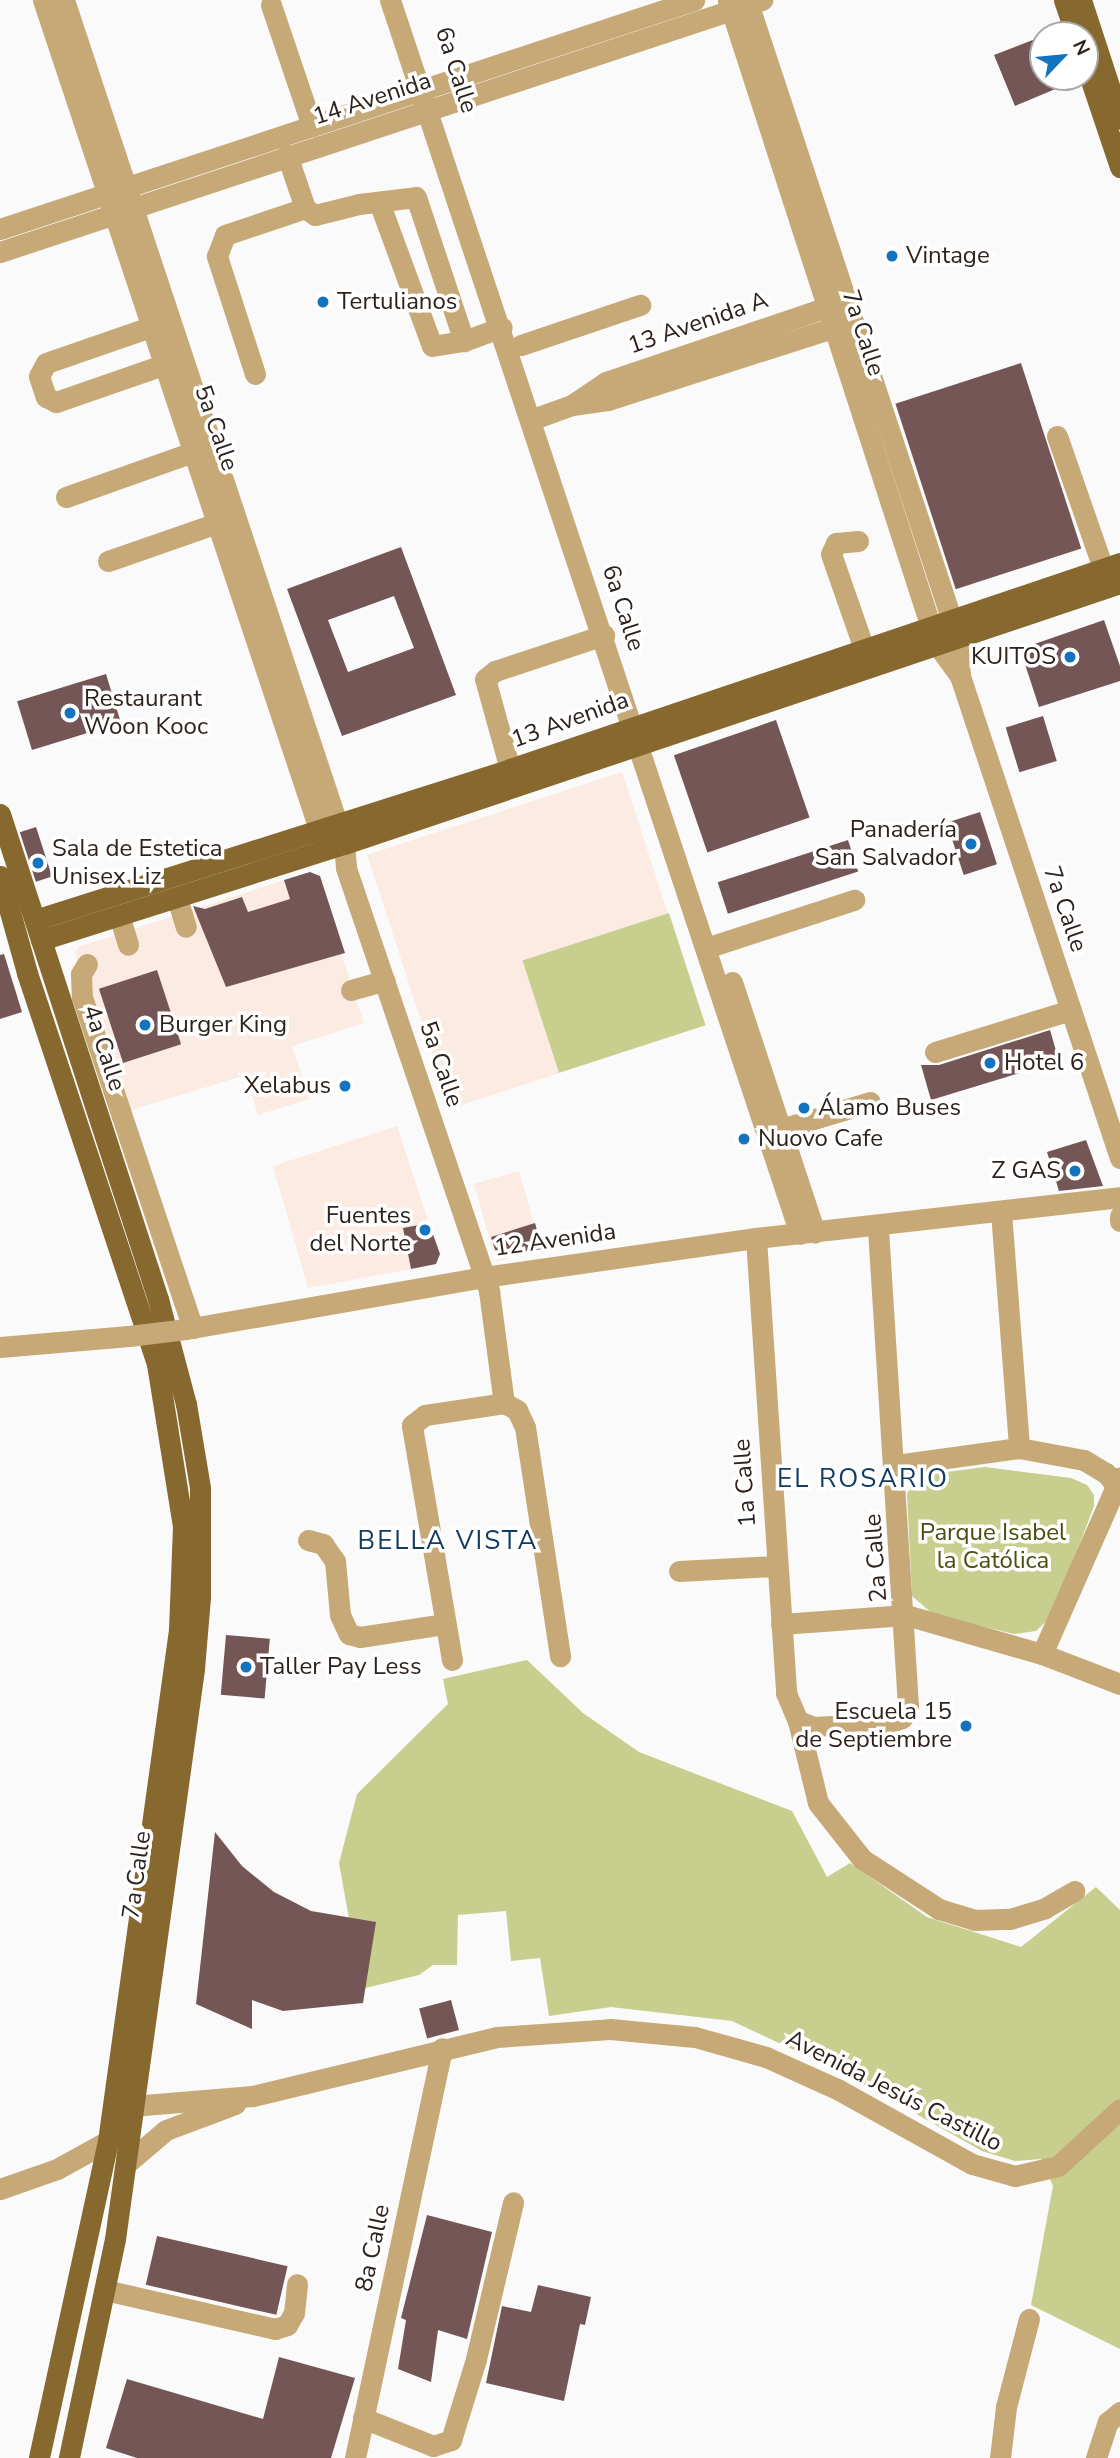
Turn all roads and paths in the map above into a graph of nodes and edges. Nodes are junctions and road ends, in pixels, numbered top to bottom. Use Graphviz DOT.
graph roads {
  1 [pos="43,0"];
  2 [pos="64,0"];
  3 [pos="390,0"];
  4 [pos="405,0"];
  5 [pos="694,0"];
  6 [pos="1064,0"];
  7 [pos="1081,0"];
  8 [pos="743,3"];
  9 [pos="271,5"];
  10 [pos="1071,21"];
  11 [pos="1094,91"];
  12 [pos="430,97"];
  13 [pos="1120,119"];
  14 [pos="312,126"];
  15 [pos="287,155"];
  16 [pos="1120,167"];
  17 [pos="117,191"];
  18 [pos="379,202"];
  19 [pos="305,208"];
  20 [pos="123,212"];
  21 [pos="0,229"];
  22 [pos="0,251"];
  23 [pos="640,304"];
  24 [pos="840,314"];
  25 [pos="153,326"];
  26 [pos="502,327"];
  27 [pos="464,341"];
  28 [pos="522,345"];
  29 [pos="166,364"];
  30 [pos="255,374"];
  31 [pos="538,416"];
  32 [pos="1057,436"];
  33 [pos="197,451"];
  34 [pos="66,497"];
  35 [pos="220,522"];
  36 [pos="858,541"];
  37 [pos="108,561"];
  38 [pos="1112,566"];
  39 [pos="1120,583"];
  40 [pos="954,628"];
  41 [pos="604,635"];
  42 [pos="933,635"];
  43 [pos="864,649"];
  44 [pos="960,676"];
  45 [pos="642,731"];
  46 [pos="510,769"];
  47 [pos="0,814"];
  48 [pos="332,837"];
  49 [pos="0,876"];
  50 [pos="177,898"];
  51 [pos="854,901"];
  52 [pos="118,915"];
  53 [pos="35,920"];
  54 [pos="186,927"];
  55 [pos="8,937"];
  56 [pos="41,940"];
  57 [pos="128,944"];
  58 [pos="713,945"];
  59 [pos="87,964"];
  60 [pos="384,980"];
  61 [pos="351,990"];
  62 [pos="1071,1010"];
  63 [pos="935,1052"];
  64 [pos="749,1055"];
  65 [pos="870,1102"];
  66 [pos="781,1129"];
  67 [pos="1120,1158"];
  68 [pos="1120,1196"];
  69 [pos="1000,1213"];
  70 [pos="878,1227"];
  71 [pos="807,1233"];
  72 [pos="756,1238"];
  73 [pos="484,1277"];
  74 [pos="149,1302"];
  75 [pos="189,1328"];
  76 [pos="0,1347"];
  77 [pos="504,1403"];
  78 [pos="1018,1448"];
  79 [pos="896,1465"];
  80 [pos="1119,1485"];
  81 [pos="307,1540"];
  82 [pos="776,1566"];
  83 [pos="679,1571"];
  84 [pos="906,1615"];
  85 [pos="445,1624"];
  86 [pos="781,1624"];
  87 [pos="1042,1654"];
  88 [pos="560,1656"];
  89 [pos="452,1660"];
  90 [pos="1120,1684"];
  91 [pos="798,1721"];
  92 [pos="1074,1891"];
  93 [pos="442,2048"];
  94 [pos="253,2096"];
  95 [pos="132,2106"];
  96 [pos="1120,2109"];
  97 [pos="108,2141"];
  98 [pos="126,2164"];
  99 [pos="0,2189"];
  100 [pos="513,2202"];
  101 [pos="297,2284"];
  102 [pos="105,2290"];
  103 [pos="1029,2319"];
  104 [pos="1120,2412"];
  105 [pos="363,2418"];
  106 [pos="39,2458"];
  107 [pos="69,2458"];
  108 [pos="355,2458"];
  109 [pos="1000,2458"];
  110 [pos="1096,2458"];
  1 -- 17 [label="street, 5a Calle"];
  2 -- 17 [label="street, 5a Calle"];
  3 -- 12 [label="street, 6a Calle"];
  4 -- 12 [label="street, 6a Calle"];
  5 -- 12 [label="street, 14 Avenida"];
  6 -- 10 [label="main road"];
  7 -- 13 [label="main road"];
  8 -- 12 [label="street, 14 Avenida"];
  8 -- 24 [label="street, 7a Calle"];
  9 -- 14 [label="street"];
  11 -- 16 [label="main road"];
  12 -- 14 [label="street, 14 Avenida"];
  12 -- 15 [label="street, 14 Avenida"];
  12 -- 26 [label="street, 6a Calle"];
  12 -- 28 [label="street, 6a Calle"];
  14 -- 17 [label="street, 14 Avenida"];
  15 -- 19 [label="street"];
  15 -- 20 [label="street, 14 Avenida"];
  17 -- 20 [label="street, 5a Calle"];
  17 -- 21 [label="street, 14 Avenida"];
  18 -- 19 [label="street"];
  18 -- 27 [label="street"];
  18 -- 27 [label="street"];
  19 -- 30 [label="street"];
  20 -- 22 [label="street, 14 Avenida"];
  20 -- 25 [label="street, 5a Calle"];
  20 -- 48 [label="street, 5a Calle"];
  23 -- 28 [label="street"];
  24 -- 31 [label="street, 13 Avenida A"];
  24 -- 40 [label="street, 7a Calle"];
  24 -- 42 [label="street, 7a Calle"];
  25 -- 29 [label="street, 5a Calle"];
  25 -- 29 [label="street"];
  26 -- 27 [label="street"];
  26 -- 31 [label="street, 6a Calle"];
  28 -- 31 [label="street, 6a Calle"];
  29 -- 33 [label="street, 5a Calle"];
  31 -- 41 [label="street, 6a Calle"];
  31 -- 45 [label="street, 6a Calle"];
  32 -- 38 [label="street"];
  33 -- 34 [label="street"];
  33 -- 35 [label="street, 5a Calle"];
  35 -- 37 [label="street"];
  35 -- 48 [label="street, 5a Calle"];
  36 -- 43 [label="street"];
  38 -- 40 [label="main road, 13 Avenida"];
  39 -- 40 [label="main road, 13 Avenida"];
  40 -- 42 [label="main road, 13 Avenida"];
  40 -- 44 [label="street, 7a Calle"];
  41 -- 45 [label="street, 6a Calle"];
  41 -- 46 [label="street"];
  42 -- 43 [label="main road, 13 Avenida"];
  42 -- 44 [label="street, 7a Calle"];
  42 -- 45 [label="main road, 13 Avenida"];
  43 -- 45 [label="main road, 13 Avenida"];
  44 -- 62 [label="street, 7a Calle"];
  45 -- 46 [label="main road, 13 Avenida"];
  45 -- 48 [label="main road, 13 Avenida"];
  45 -- 58 [label="street, 6a Calle"];
  46 -- 48 [label="main road, 13 Avenida"];
  47 -- 53 [label="main road, 4a Calle"];
  48 -- 50 [label="main road, 13 Avenida"];
  48 -- 53 [label="main road, 13 Avenida"];
  48 -- 60 [label="street, 5a Calle"];
  49 -- 55 [label="main road, 4a Calle"];
  50 -- 52 [label="main road, 13 Avenida"];
  50 -- 54 [label="street"];
  51 -- 58 [label="street"];
  52 -- 56 [label="main road, 13 Avenida"];
  52 -- 57 [label="street"];
  53 -- 56 [label="main road, 4a Calle"];
  55 -- 74 [label="main road, 4a Calle"];
  56 -- 74 [label="main road, 4a Calle"];
  58 -- 64 [label="street, 6a Calle"];
  59 -- 75 [label="street"];
  60 -- 61 [label="street"];
  60 -- 73 [label="street, 5a Calle"];
  62 -- 63 [label="street"];
  62 -- 67 [label="street, 7a Calle"];
  64 -- 66 [label="street, 6a Calle"];
  64 -- 71 [label="street, 6a Calle"];
  65 -- 66 [label="street"];
  66 -- 71 [label="street, 6a Calle"];
  68 -- 69 [label="street, 12 Avenida"];
  69 -- 70 [label="street, 12 Avenida"];
  69 -- 78 [label="street"];
  70 -- 71 [label="street, 12 Avenida"];
  70 -- 79 [label="street, 2a Calle"];
  71 -- 72 [label="street, 12 Avenida"];
  72 -- 73 [label="street, 12 Avenida"];
  72 -- 82 [label="street, 1a Calle"];
  73 -- 75 [label="street, 12 Avenida"];
  73 -- 77 [label="street, 5a Calle"];
  74 -- 95 [label="main road, 7a Calle"];
  74 -- 97 [label="main road, 7a Calle"];
  75 -- 76 [label="street, 12 Avenida, bridge"];
  77 -- 85 [label="street"];
  77 -- 88 [label="street"];
  78 -- 79 [label="street"];
  78 -- 80 [label="street"];
  79 -- 84 [label="street, 2a Calle"];
  80 -- 87 [label="street"];
  81 -- 85 [label="street"];
  82 -- 83 [label="street"];
  82 -- 86 [label="street, 1a Calle"];
  84 -- 86 [label="street"];
  84 -- 87 [label="street"];
  84 -- 91 [label="street, 2a Calle"];
  85 -- 89 [label="street"];
  86 -- 91 [label="street, 1a Calle"];
  87 -- 90 [label="street"];
  91 -- 92 [label="street, 1a Calle"];
  93 -- 94 [label="street, Avenida Jesús Castillo"];
  93 -- 96 [label="street, Avenida Jesús Castillo"];
  93 -- 105 [label="street, 8a Calle"];
  94 -- 95 [label="street, Avenida Jesús Castillo"];
  94 -- 98 [label="street, Avenida Jesús Castillo"];
  95 -- 98 [label="main road, 7a Calle"];
  97 -- 99 [label="street"];
  97 -- 106 [label="main road, 7a Calle"];
  98 -- 102 [label="main road, 7a Calle"];
  100 -- 105 [label="street"];
  101 -- 102 [label="street"];
  102 -- 107 [label="main road, 7a Calle"];
  103 -- 109 [label="street"];
  104 -- 110 [label="street"];
  105 -- 108 [label="street, 8a Calle"];
}
